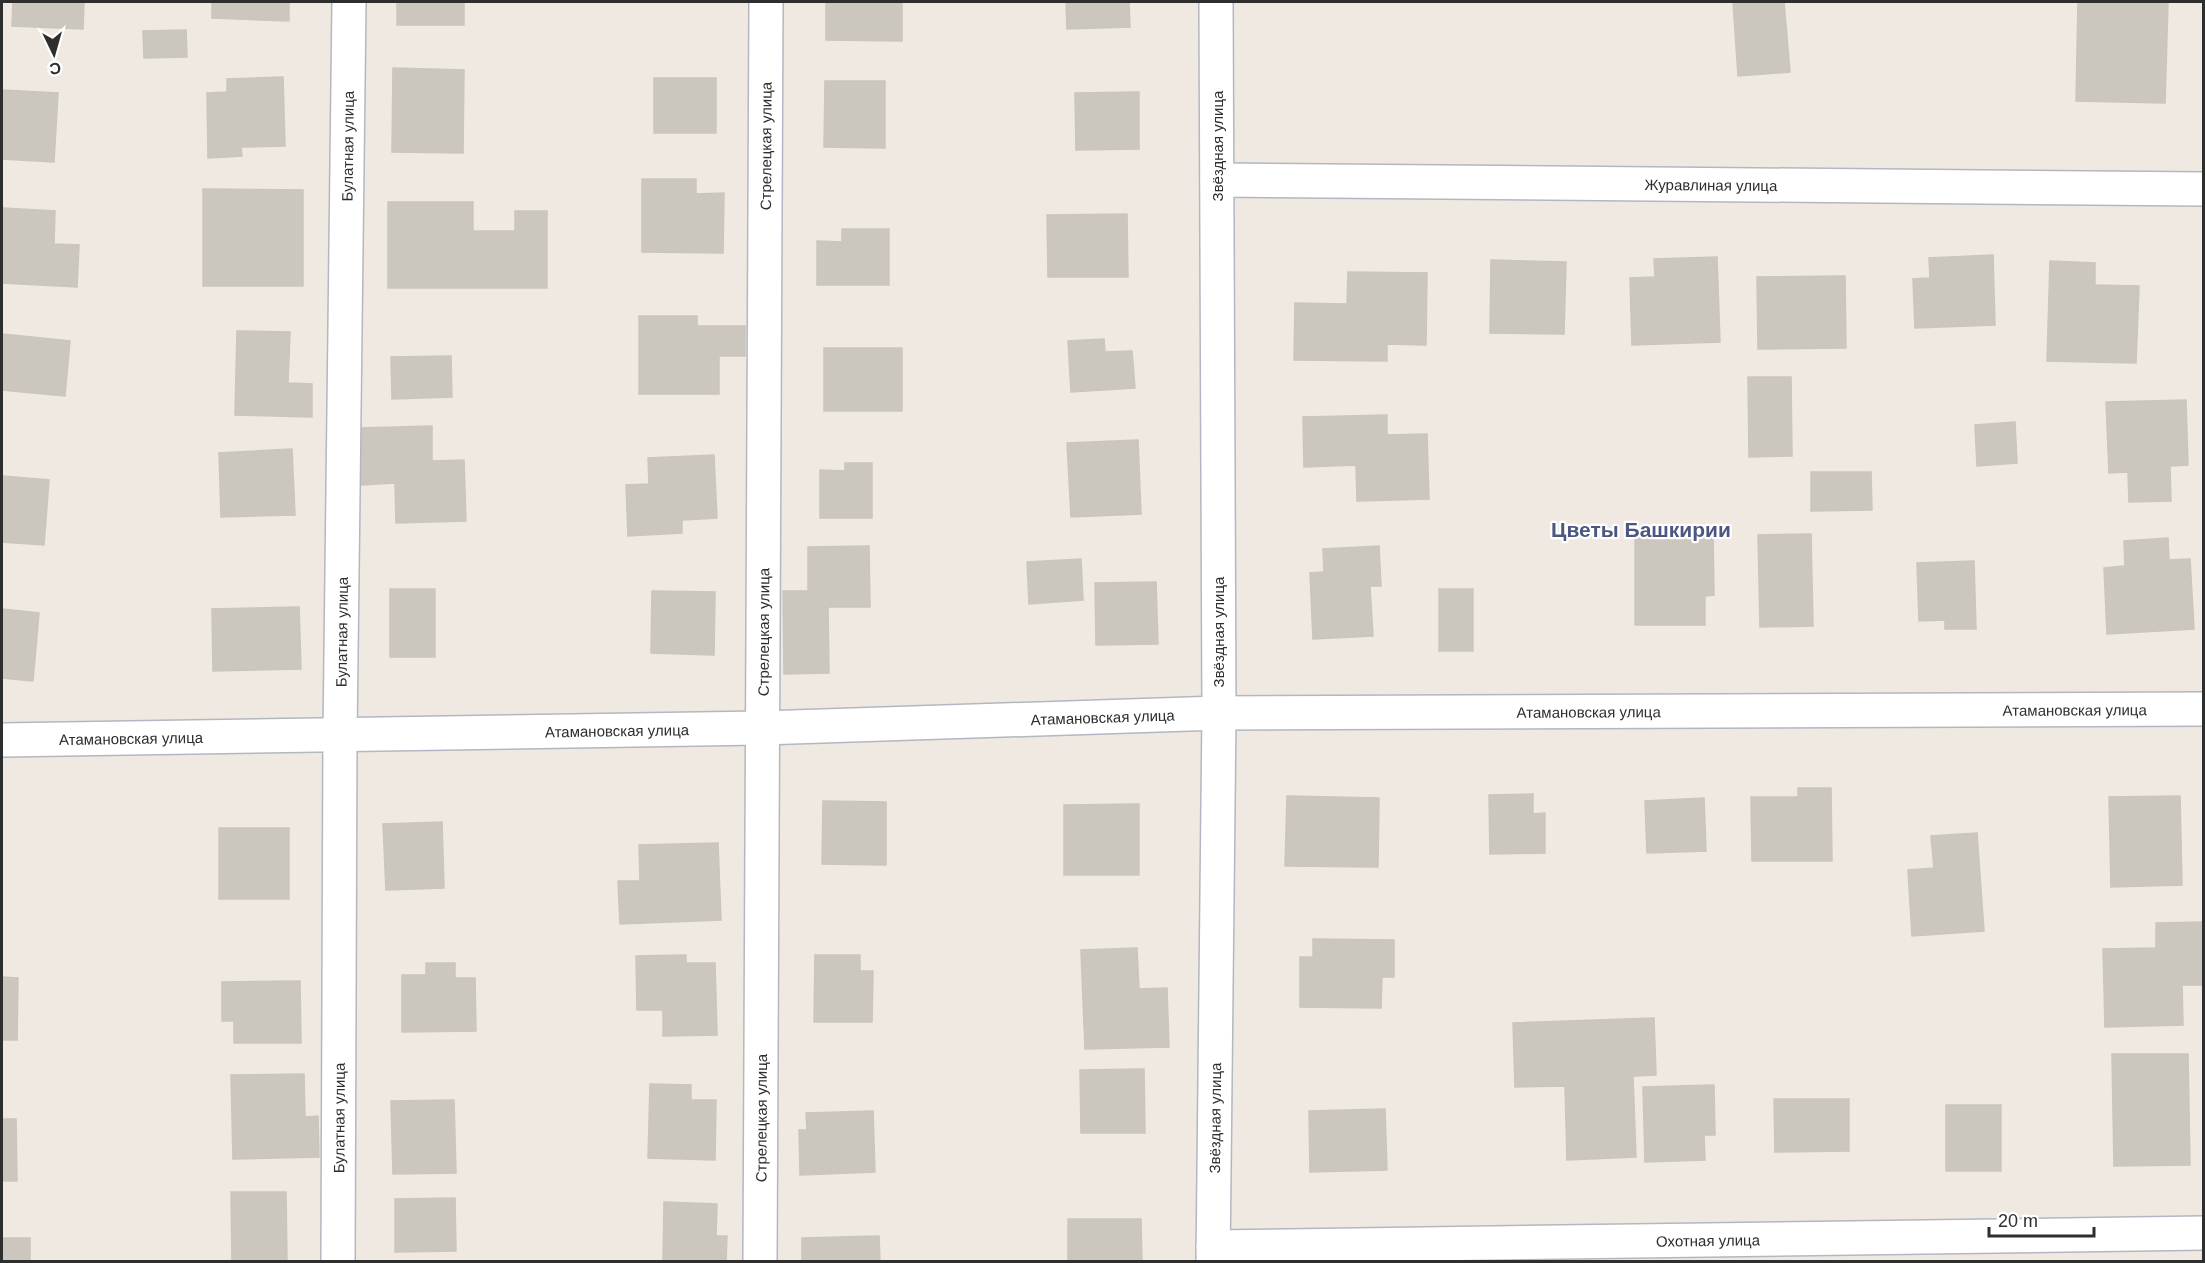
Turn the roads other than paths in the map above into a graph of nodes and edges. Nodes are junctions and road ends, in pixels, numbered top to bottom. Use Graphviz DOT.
graph roads {
  1 [pos="350,2"];
  2 [pos="765,2"];
  3 [pos="1216,2"];
  4 [pos="1217,180"];
  5 [pos="2204,189"];
  6 [pos="2204,708"];
  7 [pos="1219,712"];
  8 [pos="761,728"];
  9 [pos="340,736"];
  10 [pos="2,740"];
  11 [pos="2204,1233"];
  12 [pos="1213,1254"];
  13 [pos="338,1262"];
  14 [pos="760,1262"];
  1 -- 9 [label="street, Булатная улица"];
  2 -- 8 [label="street, Стрелецкая улица"];
  3 -- 4 [label="street, Звёздная улица"];
  4 -- 5 [label="street, Журавлиная улица"];
  4 -- 7 [label="street, Звёздная улица"];
  6 -- 7 [label="street, Атамановская улица"];
  7 -- 8 [label="street, Атамановская улица"];
  7 -- 12 [label="street, Звёздная улица"];
  8 -- 9 [label="street, Атамановская улица"];
  8 -- 14 [label="street, Стрелецкая улица"];
  9 -- 10 [label="street, Атамановская улица"];
  9 -- 13 [label="street, Булатная улица"];
  11 -- 12 [label="street, Охотная улица"];
}
